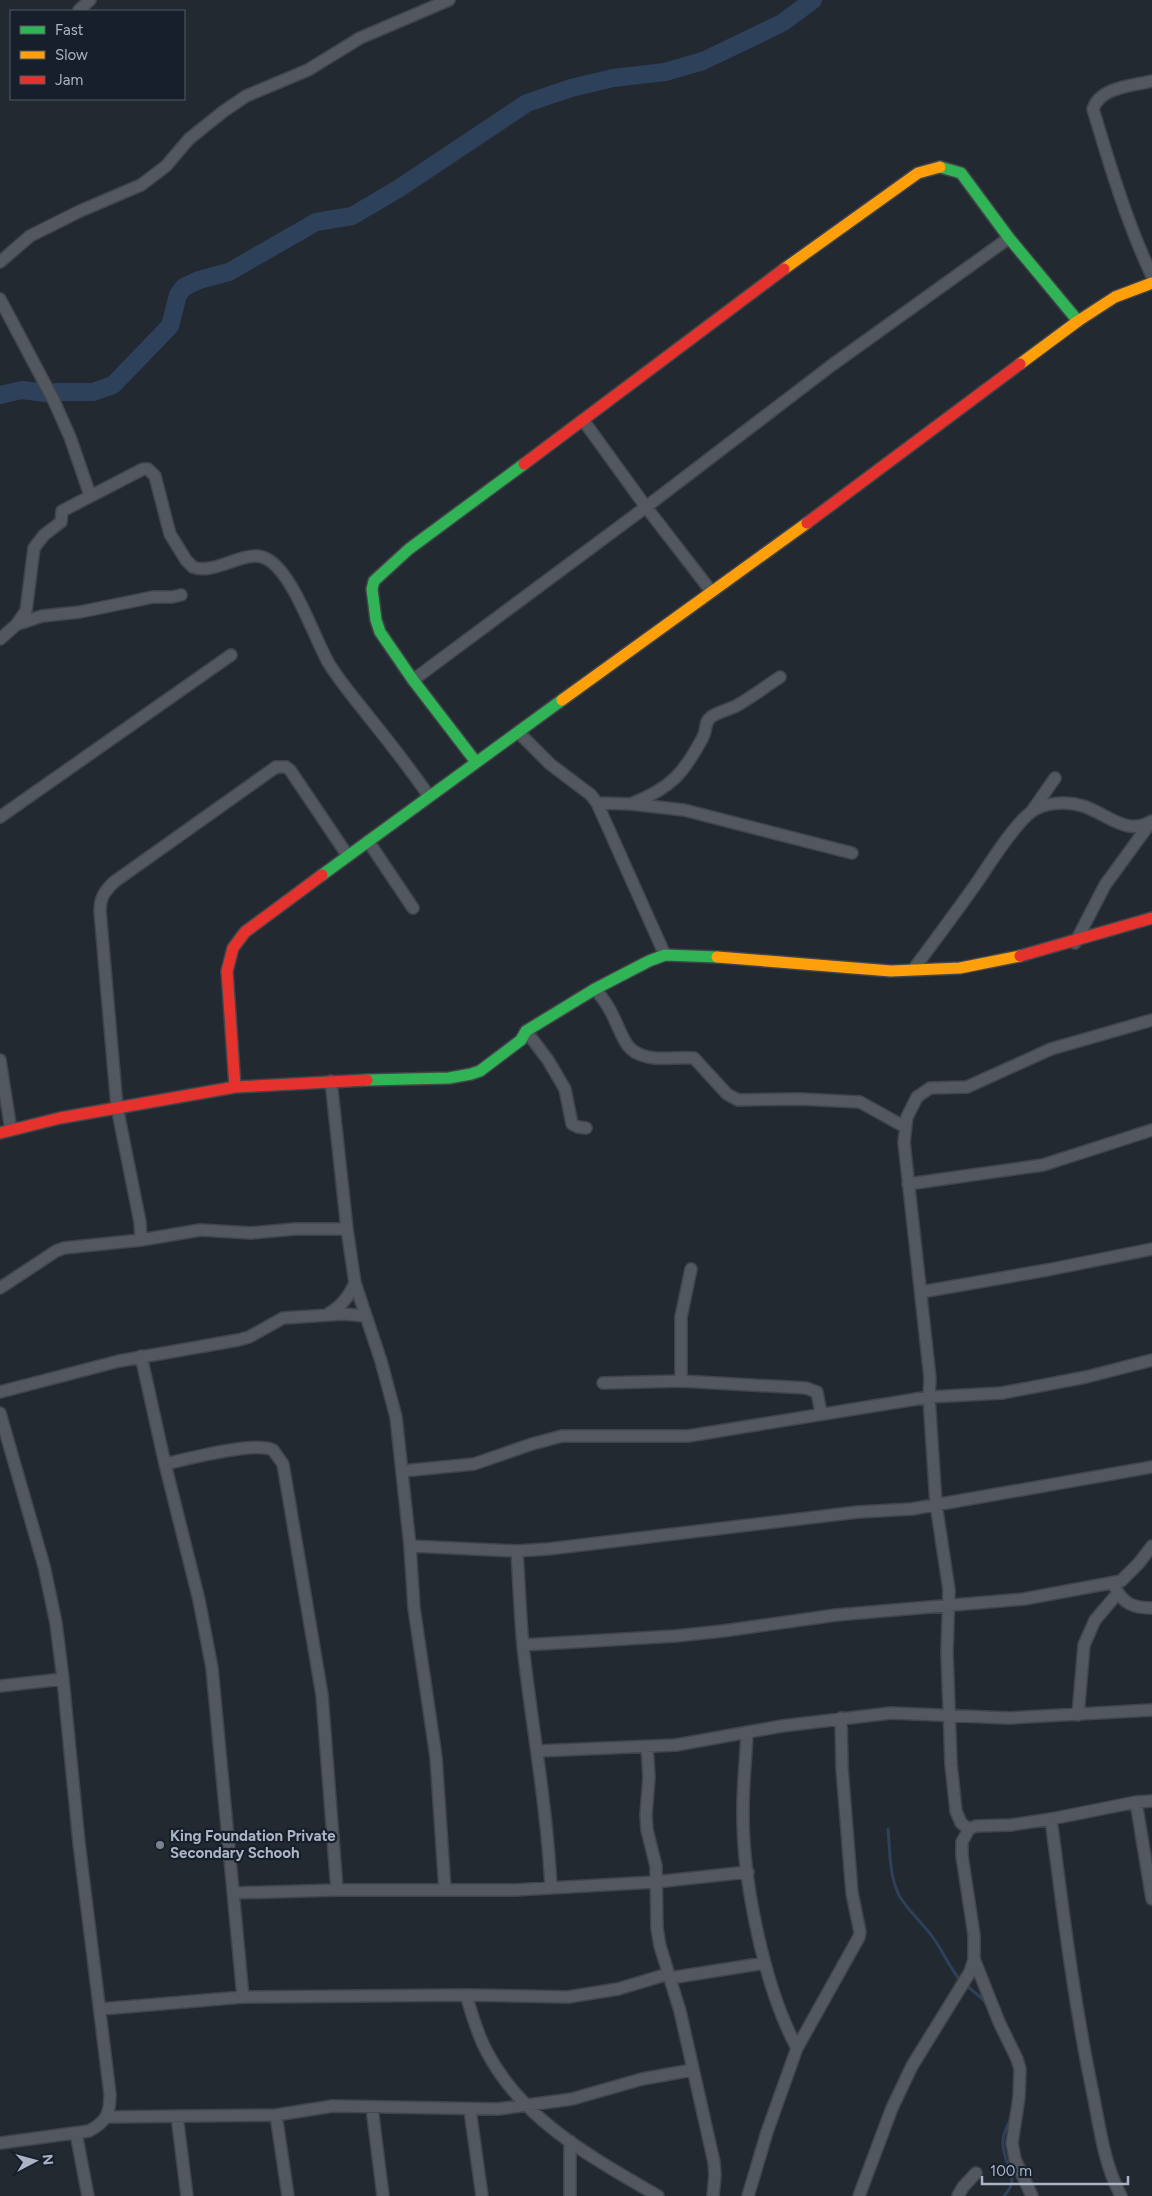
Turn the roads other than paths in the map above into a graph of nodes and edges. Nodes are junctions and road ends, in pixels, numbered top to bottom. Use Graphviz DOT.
graph roads {
  1 [pos="90,0"];
  2 [pos="449,0"];
  3 [pos="79,10"];
  4 [pos="1152,81"];
  5 [pos="1009,238"];
  6 [pos="0,262"];
  7 [pos="1152,276"];
  8 [pos="1152,283"];
  9 [pos="0,299"];
  10 [pos="1078,321"];
  11 [pos="583,420"];
  12 [pos="90,495"];
  13 [pos="646,507"];
  14 [pos="711,591"];
  15 [pos="181,595"];
  16 [pos="16,625"];
  17 [pos="0,639"];
  18 [pos="231,655"];
  19 [pos="780,677"];
  20 [pos="413,680"];
  21 [pos="518,732"];
  22 [pos="476,762"];
  23 [pos="1055,778"];
  24 [pos="429,796"];
  25 [pos="597,803"];
  26 [pos="631,804"];
  27 [pos="1031,812"];
  28 [pos="0,817"];
  29 [pos="1152,822"];
  30 [pos="368,841"];
  31 [pos="852,853"];
  32 [pos="348,856"];
  33 [pos="414,908"];
  34 [pos="1152,918"];
  35 [pos="1075,943"];
  36 [pos="665,955"];
  37 [pos="914,970"];
  38 [pos="595,988"];
  39 [pos="1152,1020"];
  40 [pos="526,1031"];
  41 [pos="0,1060"];
  42 [pos="331,1081"];
  43 [pos="236,1087"];
  44 [pos="117,1107"];
  45 [pos="905,1127"];
  46 [pos="586,1128"];
  47 [pos="1152,1130"];
  48 [pos="5,1132"];
  49 [pos="908,1184"];
  50 [pos="347,1229"];
  51 [pos="141,1240"];
  52 [pos="1152,1249"];
  53 [pos="692,1269"];
  54 [pos="355,1283"];
  55 [pos="0,1288"];
  56 [pos="921,1292"];
  57 [pos="324,1316"];
  58 [pos="365,1316"];
  59 [pos="141,1356"];
  60 [pos="1152,1360"];
  61 [pos="681,1381"];
  62 [pos="603,1383"];
  63 [pos="0,1392"];
  64 [pos="929,1397"];
  65 [pos="0,1413"];
  66 [pos="821,1413"];
  67 [pos="165,1464"];
  68 [pos="1150,1469"];
  69 [pos="402,1471"];
  70 [pos="936,1504"];
  71 [pos="410,1546"];
  72 [pos="1152,1546"];
  73 [pos="517,1551"];
  74 [pos="1116,1588"];
  75 [pos="949,1606"];
  76 [pos="1152,1608"];
  77 [pos="523,1646"];
  78 [pos="64,1679"];
  79 [pos="0,1686"];
  80 [pos="1152,1710"];
  81 [pos="950,1716"];
  82 [pos="1078,1716"];
  83 [pos="841,1718"];
  84 [pos="747,1732"];
  85 [pos="647,1747"];
  86 [pos="538,1751"];
  87 [pos="1152,1801"];
  88 [pos="1136,1802"];
  89 [pos="1051,1819"];
  90 [pos="969,1829"];
  91 [pos="748,1872"];
  92 [pos="655,1882"];
  93 [pos="551,1888"];
  94 [pos="337,1890"];
  95 [pos="445,1890"];
  96 [pos="234,1893"];
  97 [pos="1152,1899"];
  98 [pos="974,1959"];
  99 [pos="765,1962"];
  100 [pos="669,1976"];
  101 [pos="466,1995"];
  102 [pos="243,1997"];
  103 [pos="101,2009"];
  104 [pos="797,2048"];
  105 [pos="692,2070"];
  106 [pos="526,2107"];
  107 [pos="372,2108"];
  108 [pos="470,2110"];
  109 [pos="276,2115"];
  110 [pos="177,2116"];
  111 [pos="107,2117"];
  112 [pos="76,2133"];
  113 [pos="570,2142"];
  114 [pos="0,2143"];
  115 [pos="976,2173"];
  116 [pos="88,2196"];
  117 [pos="187,2196"];
  118 [pos="288,2196"];
  119 [pos="383,2196"];
  120 [pos="482,2196"];
  121 [pos="570,2196"];
  122 [pos="658,2196"];
  123 [pos="712,2196"];
  124 [pos="748,2196"];
  125 [pos="859,2196"];
  126 [pos="958,2196"];
  127 [pos="1032,2196"];
  128 [pos="1121,2196"];
  1 -- 3 [label="street"];
  2 -- 6 [label="street"];
  4 -- 7 [label="street"];
  5 -- 10 [label="street"];
  5 -- 11 [label="street"];
  5 -- 13 [label="street"];
  8 -- 10 [label="street"];
  9 -- 12 [label="street"];
  10 -- 14 [label="street"];
  11 -- 13 [label="street"];
  11 -- 20 [label="street"];
  12 -- 16 [label="street"];
  12 -- 24 [label="street"];
  13 -- 14 [label="street"];
  13 -- 20 [label="street"];
  14 -- 21 [label="street"];
  15 -- 16 [label="street"];
  16 -- 17 [label="street"];
  18 -- 28 [label="street"];
  19 -- 26 [label="street"];
  20 -- 22 [label="street"];
  21 -- 22 [label="street"];
  21 -- 25 [label="street"];
  22 -- 24 [label="street"];
  23 -- 27 [label="street"];
  24 -- 30 [label="street"];
  25 -- 26 [label="street"];
  25 -- 36 [label="street"];
  26 -- 31 [label="street"];
  27 -- 29 [label="street"];
  27 -- 37 [label="street"];
  29 -- 35 [label="street"];
  30 -- 32 [label="street"];
  30 -- 33 [label="street"];
  32 -- 43 [label="street"];
  32 -- 44 [label="street"];
  34 -- 35 [label="street"];
  35 -- 37 [label="street"];
  36 -- 37 [label="street"];
  36 -- 38 [label="street"];
  38 -- 40 [label="street"];
  38 -- 45 [label="street"];
  39 -- 45 [label="street"];
  40 -- 42 [label="street"];
  40 -- 46 [label="street"];
  41 -- 48 [label="street"];
  42 -- 43 [label="street"];
  42 -- 50 [label="street"];
  43 -- 44 [label="street"];
  44 -- 48 [label="street"];
  44 -- 51 [label="street"];
  45 -- 49 [label="street"];
  47 -- 49 [label="street"];
  49 -- 56 [label="street"];
  50 -- 51 [label="street"];
  50 -- 54 [label="street"];
  51 -- 55 [label="street"];
  52 -- 56 [label="street"];
  53 -- 61 [label="street"];
  54 -- 57 [label="street"];
  54 -- 58 [label="street"];
  56 -- 64 [label="street"];
  57 -- 58 [label="street"];
  57 -- 59 [label="street"];
  58 -- 69 [label="street"];
  59 -- 63 [label="street"];
  59 -- 67 [label="street"];
  60 -- 64 [label="street"];
  61 -- 62 [label="street"];
  61 -- 66 [label="street"];
  64 -- 66 [label="street"];
  64 -- 70 [label="street"];
  65 -- 78 [label="street"];
  66 -- 69 [label="street"];
  67 -- 94 [label="street"];
  67 -- 96 [label="street"];
  68 -- 70 [label="street"];
  69 -- 71 [label="street"];
  70 -- 73 [label="street"];
  70 -- 75 [label="street"];
  71 -- 73 [label="street"];
  71 -- 95 [label="street"];
  72 -- 74 [label="street"];
  73 -- 77 [label="street"];
  74 -- 75 [label="street"];
  74 -- 76 [label="street"];
  74 -- 82 [label="street"];
  75 -- 77 [label="street"];
  75 -- 81 [label="street"];
  77 -- 86 [label="street"];
  78 -- 79 [label="street"];
  78 -- 103 [label="street"];
  80 -- 82 [label="street"];
  81 -- 82 [label="street"];
  81 -- 83 [label="street"];
  81 -- 90 [label="street"];
  83 -- 84 [label="street"];
  83 -- 104 [label="street"];
  84 -- 85 [label="street"];
  84 -- 91 [label="street"];
  85 -- 86 [label="street"];
  85 -- 92 [label="street"];
  86 -- 93 [label="street"];
  87 -- 88 [label="street"];
  88 -- 89 [label="street"];
  88 -- 97 [label="street"];
  89 -- 90 [label="street"];
  89 -- 128 [label="street"];
  90 -- 98 [label="street"];
  91 -- 92 [label="street"];
  91 -- 99 [label="street"];
  92 -- 93 [label="street"];
  92 -- 100 [label="street"];
  93 -- 95 [label="street"];
  94 -- 95 [label="street"];
  94 -- 96 [label="street"];
  96 -- 102 [label="street"];
  98 -- 125 [label="street"];
  98 -- 127 [label="street"];
  99 -- 100 [label="street"];
  99 -- 104 [label="street"];
  100 -- 101 [label="street"];
  100 -- 105 [label="street"];
  101 -- 102 [label="street"];
  101 -- 106 [label="street"];
  102 -- 103 [label="street"];
  103 -- 111 [label="street"];
  104 -- 124 [label="street"];
  105 -- 106 [label="street"];
  105 -- 123 [label="street"];
  106 -- 108 [label="street"];
  106 -- 113 [label="street"];
  107 -- 108 [label="street"];
  107 -- 109 [label="street"];
  107 -- 119 [label="street"];
  108 -- 120 [label="street"];
  109 -- 110 [label="street"];
  109 -- 118 [label="street"];
  110 -- 111 [label="street"];
  110 -- 117 [label="street"];
  111 -- 112 [label="street"];
  112 -- 114 [label="street"];
  112 -- 116 [label="street"];
  113 -- 121 [label="street"];
  113 -- 122 [label="street"];
  115 -- 126 [label="street"];
}
